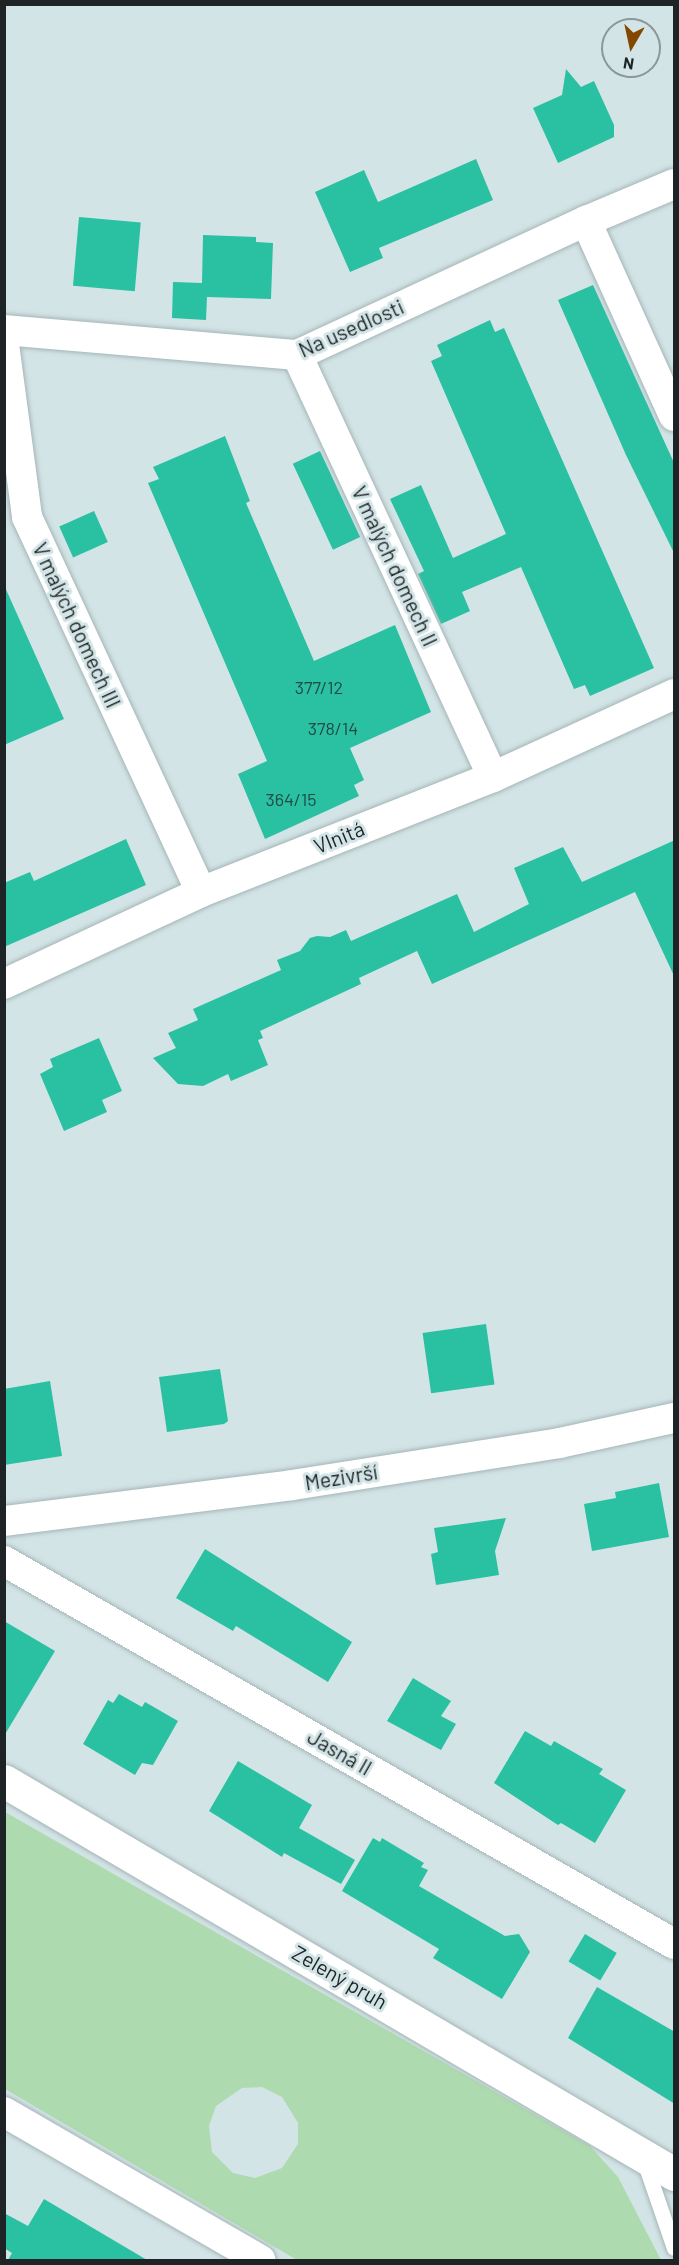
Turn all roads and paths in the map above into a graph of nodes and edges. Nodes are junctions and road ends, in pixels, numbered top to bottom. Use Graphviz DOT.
graph roads {
  1 [pos="675,184"];
  2 [pos="586,221"];
  3 [pos="4,330"];
  4 [pos="4,344"];
  5 [pos="297,355"];
  6 [pos="675,416"];
  7 [pos="675,694"];
  8 [pos="493,777"];
  9 [pos="201,892"];
  10 [pos="4,984"];
  11 [pos="675,1418"];
  12 [pos="4,1521"];
  13 [pos="4,1561"];
  14 [pos="4,1781"];
  15 [pos="675,1944"];
  16 [pos="4,2112"];
  17 [pos="642,2156"];
  18 [pos="675,2174"];
  19 [pos="675,2248"];
  20 [pos="260,2260"];
  1 -- 2 [label="street, Na usedlosti"];
  2 -- 5 [label="street, Na usedlosti"];
  2 -- 6 [label="street"];
  3 -- 5 [label="street, Na usedlosti"];
  4 -- 9 [label="street, V malých domech III"];
  5 -- 8 [label="street, V malých domech II"];
  7 -- 8 [label="street, Vlnitá"];
  8 -- 9 [label="street, Vlnitá"];
  9 -- 10 [label="street, Vlnitá"];
  11 -- 12 [label="street, Mezivrší"];
  13 -- 15 [label="street, Jasná II"];
  14 -- 17 [label="street, Zelený pruh"];
  16 -- 20 [label="street"];
  17 -- 18 [label="street, Zelený pruh"];
  17 -- 19 [label="lane"];
}
